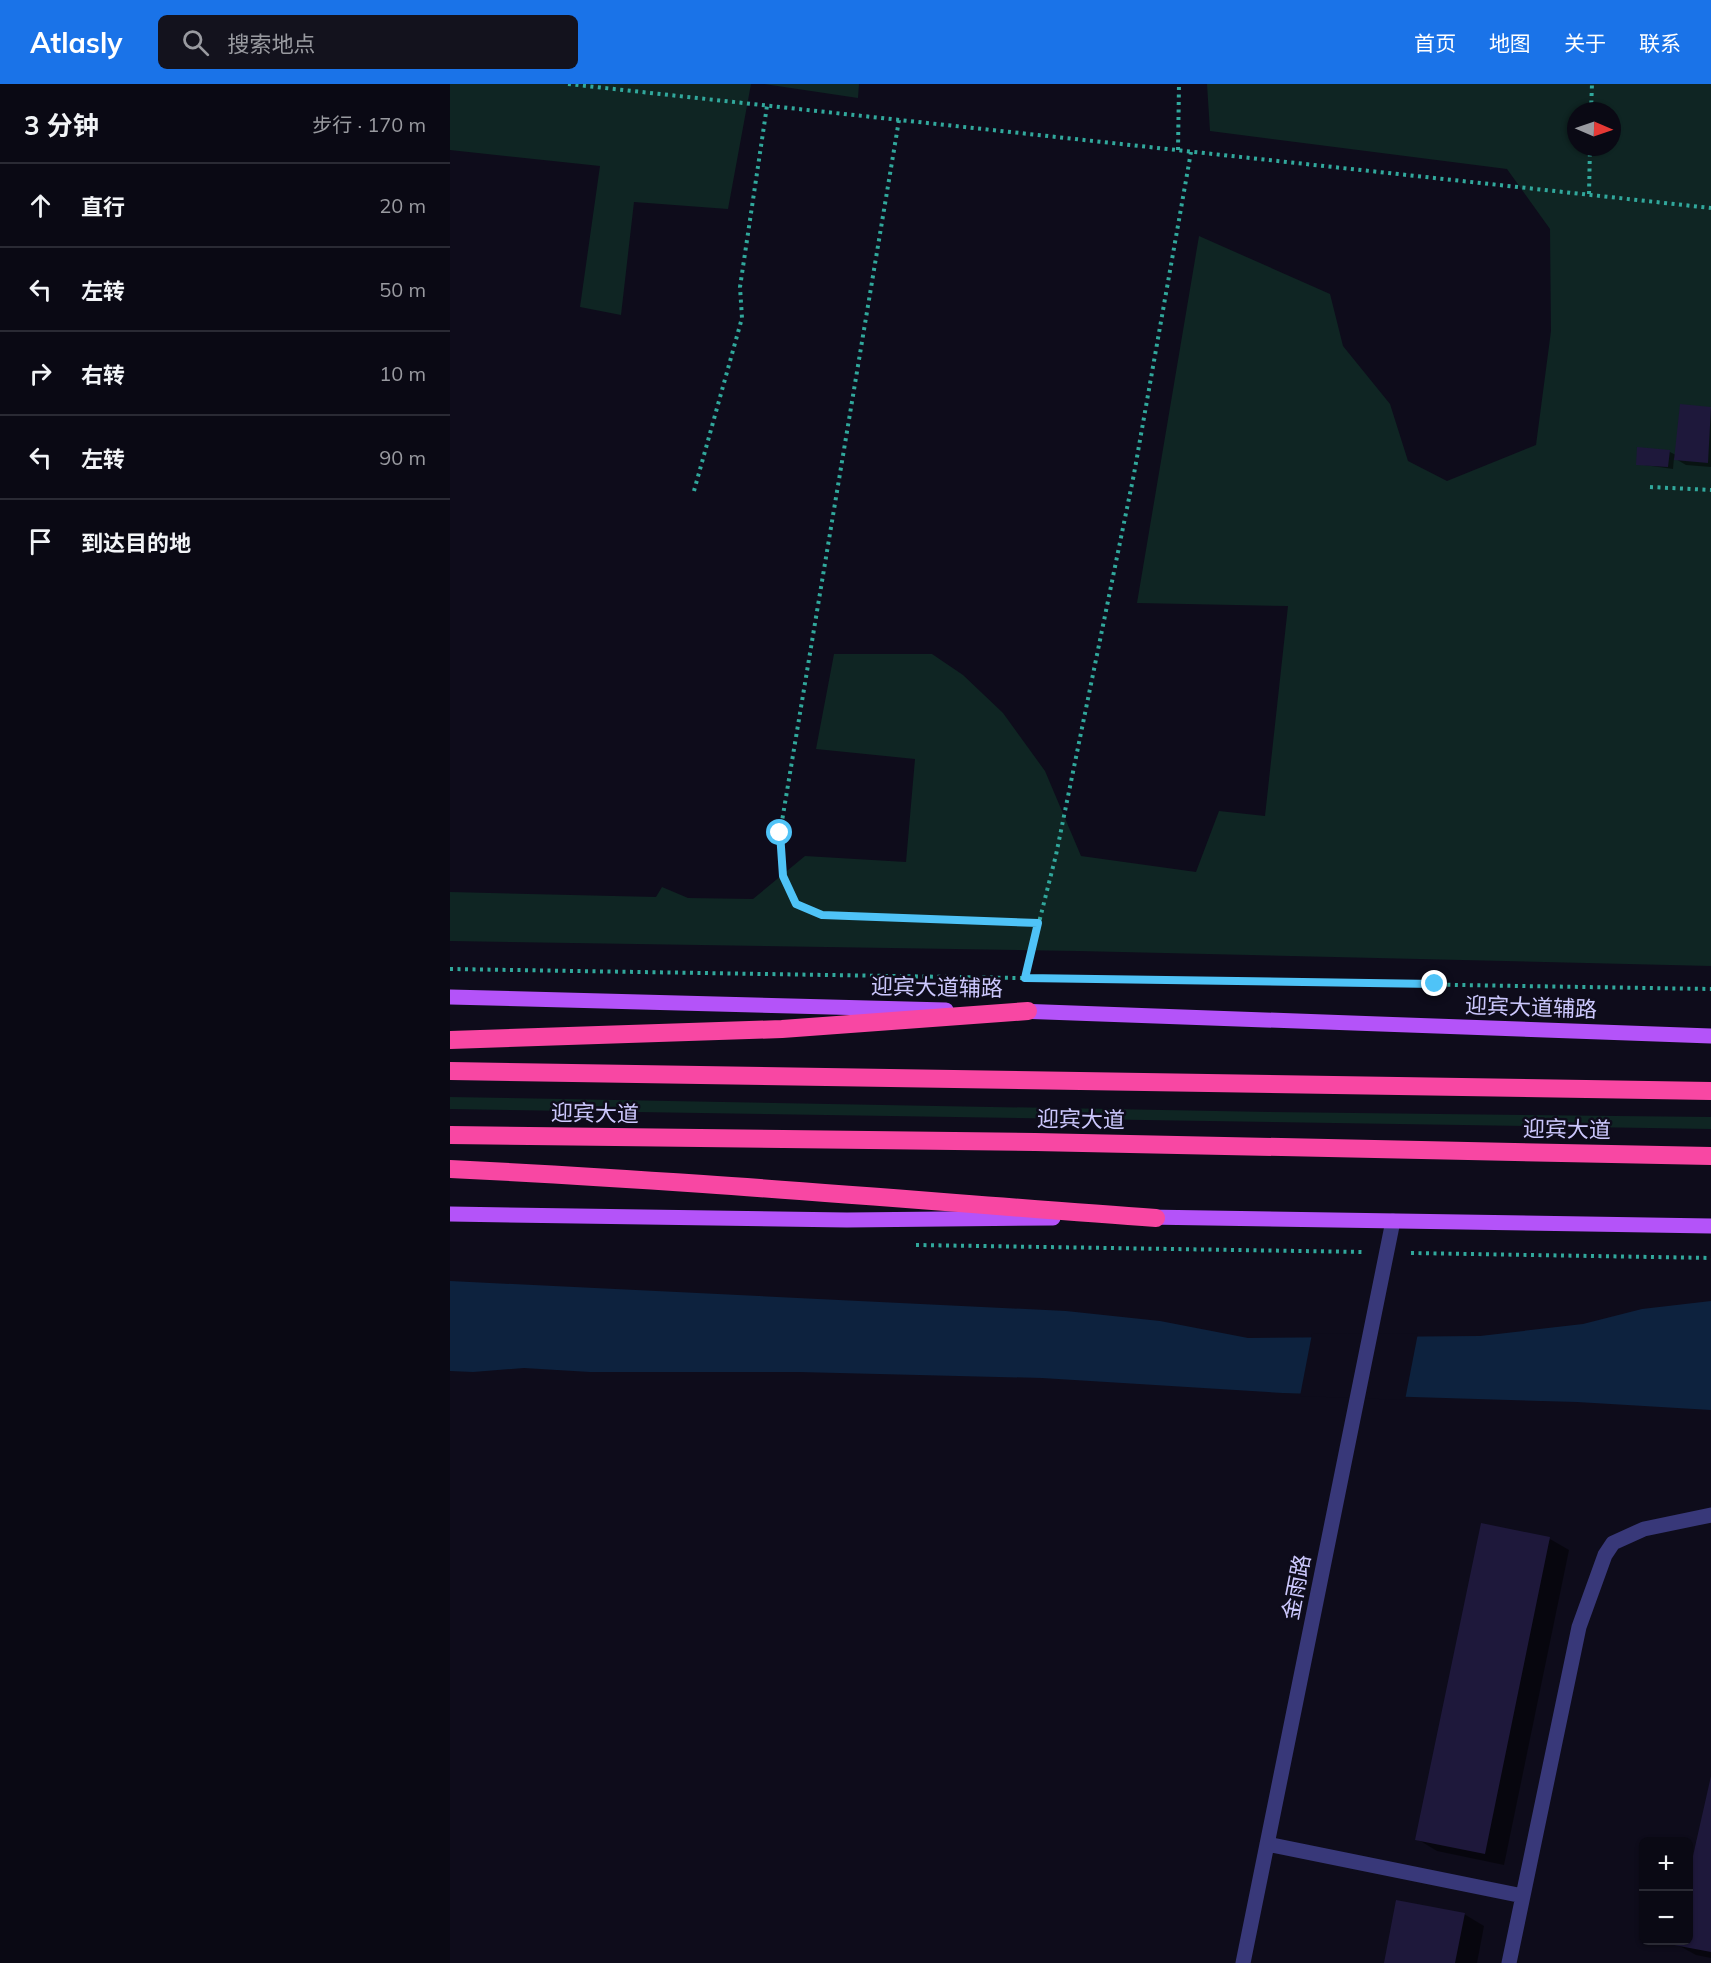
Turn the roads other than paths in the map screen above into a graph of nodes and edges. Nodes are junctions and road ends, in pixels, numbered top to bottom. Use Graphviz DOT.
graph roads {
  1 [pos="450,997"];
  2 [pos="1028,1011"];
  3 [pos="1711,1036"];
  4 [pos="450,1041"];
  5 [pos="450,1071"];
  6 [pos="1711,1091"];
  7 [pos="450,1135"];
  8 [pos="1711,1156"];
  9 [pos="450,1169"];
  10 [pos="450,1214"];
  11 [pos="1156,1218"];
  12 [pos="1393,1221"];
  13 [pos="1711,1226"];
  14 [pos="1711,1515"];
  15 [pos="1267,1844"];
  16 [pos="1523,1896"];
  17 [pos="1243,1963"];
  18 [pos="1509,1963"];
  1 -- 2 [label="main road, 迎宾大道辅路"];
  2 -- 3 [label="main road, 迎宾大道辅路"];
  2 -- 4 [label="highway"];
  5 -- 6 [label="highway, 迎宾大道"];
  7 -- 8 [label="highway, 迎宾大道"];
  9 -- 11 [label="highway"];
  10 -- 11 [label="main road"];
  11 -- 12 [label="main road"];
  12 -- 13 [label="main road"];
  12 -- 15 [label="street, 金雨路"];
  14 -- 16 [label="street"];
  15 -- 16 [label="street"];
  15 -- 17 [label="street, 金雨路"];
  16 -- 18 [label="street"];
}
